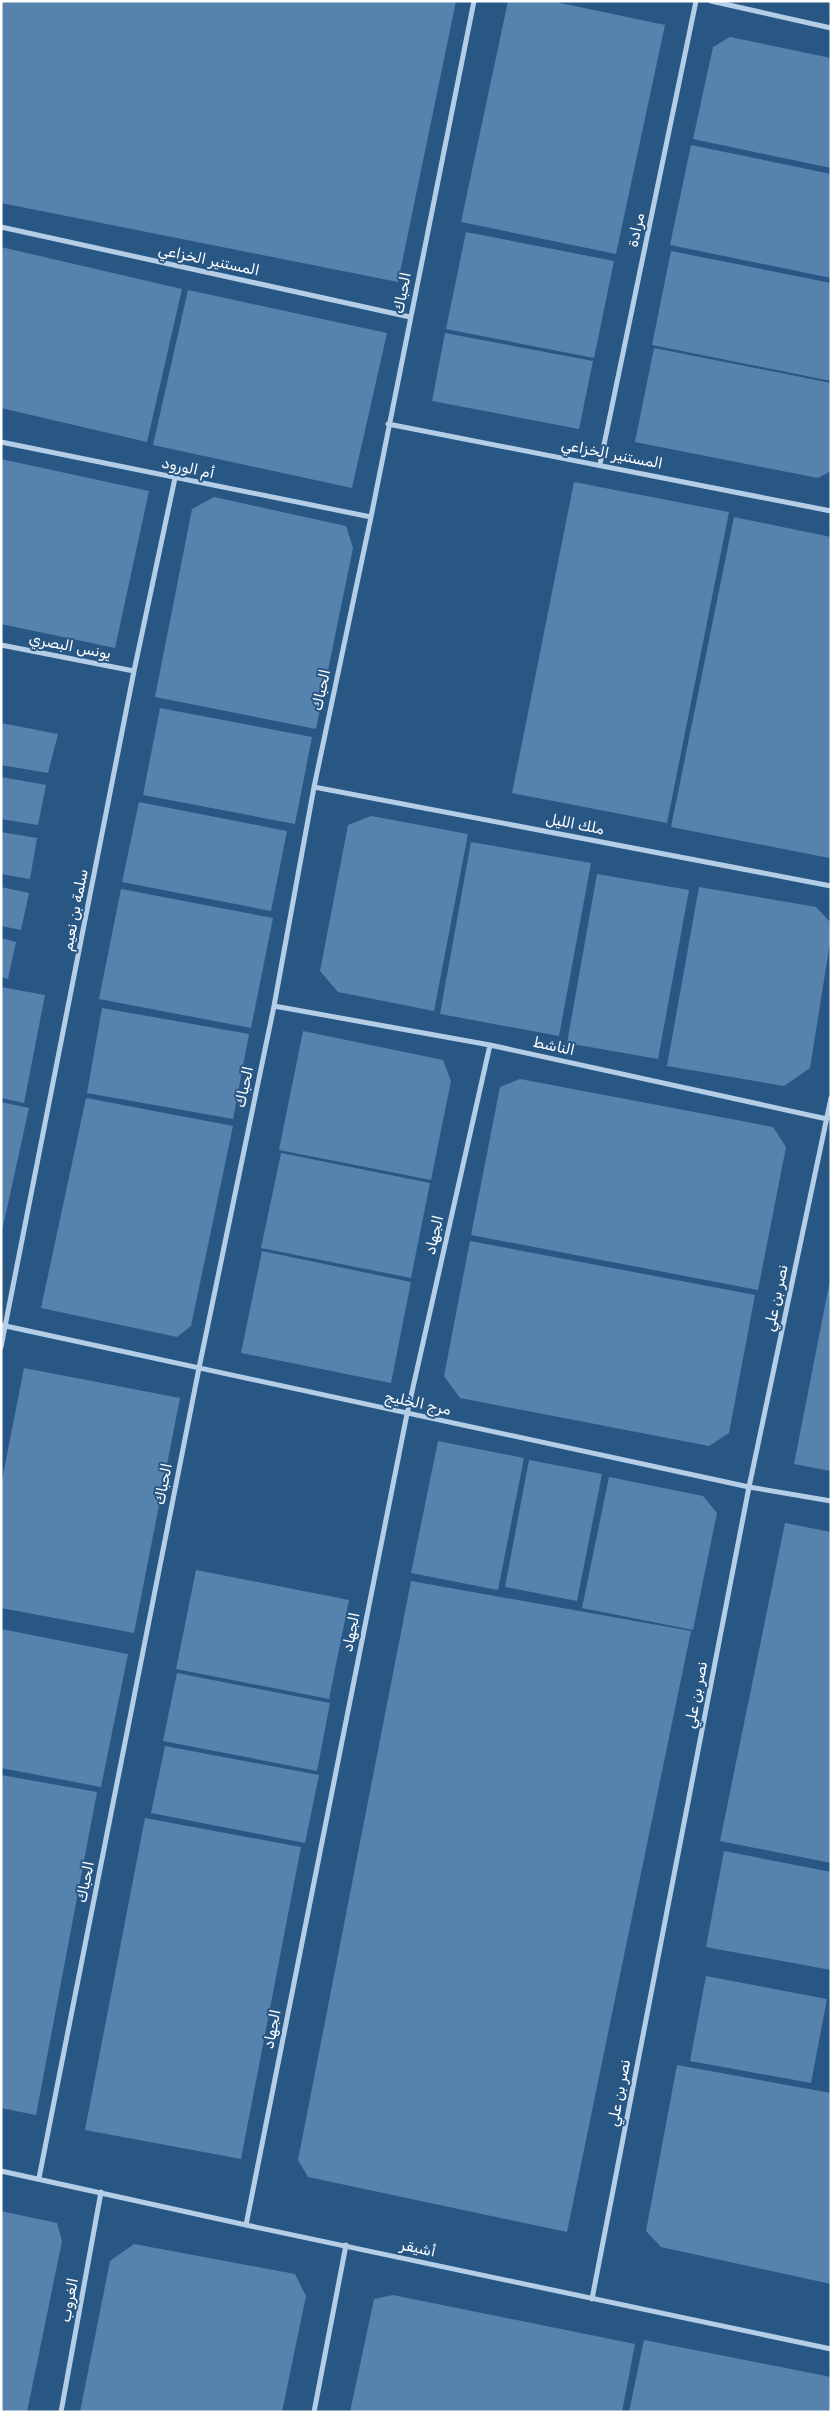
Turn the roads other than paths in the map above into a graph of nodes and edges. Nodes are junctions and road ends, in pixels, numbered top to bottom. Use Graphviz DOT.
graph roads {
  1 [pos="474,1"];
  2 [pos="696,1"];
  3 [pos="711,1"];
  4 [pos="831,28"];
  5 [pos="1,227"];
  6 [pos="410,317"];
  7 [pos="388,424"];
  8 [pos="1,442"];
  9 [pos="600,464"];
  10 [pos="175,478"];
  11 [pos="831,511"];
  12 [pos="371,517"];
  13 [pos="1,645"];
  14 [pos="134,670"];
  15 [pos="314,787"];
  16 [pos="831,886"];
  17 [pos="274,1006"];
  18 [pos="490,1045"];
  19 [pos="831,1098"];
  20 [pos="827,1119"];
  21 [pos="3,1326"];
  22 [pos="1,1347"];
  23 [pos="199,1368"];
  24 [pos="408,1414"];
  25 [pos="749,1487"];
  26 [pos="831,1501"];
  27 [pos="1,2171"];
  28 [pos="39,2178"];
  29 [pos="101,2192"];
  30 [pos="246,2225"];
  31 [pos="346,2245"];
  32 [pos="592,2299"];
  33 [pos="831,2349"];
  34 [pos="60,2412"];
  35 [pos="314,2412"];
  1 -- 6 [label="street, الحباك"];
  2 -- 9 [label="street, مرادة"];
  3 -- 4 [label="street"];
  5 -- 6 [label="street, المستنير الخزاعي"];
  6 -- 7 [label="street, الحباك"];
  7 -- 9 [label="street, المستنير الخزاعي"];
  7 -- 12 [label="street, الحباك"];
  8 -- 10 [label="street, أم الورود"];
  9 -- 11 [label="street, المستنير الخزاعي"];
  10 -- 12 [label="street, أم الورود"];
  10 -- 14 [label="street, سلمة بن نعيم"];
  12 -- 15 [label="street, الحباك"];
  13 -- 14 [label="street, يونس البصري"];
  14 -- 21 [label="street, سلمة بن نعيم"];
  15 -- 16 [label="street, ملك الليل"];
  15 -- 17 [label="street, الحباك"];
  17 -- 18 [label="street, الناشط"];
  17 -- 23 [label="street, الحباك"];
  18 -- 20 [label="street, الناشط"];
  18 -- 24 [label="street, الجهاد"];
  19 -- 20 [label="street, نصر بن علي"];
  20 -- 25 [label="street, نصر بن علي"];
  21 -- 22 [label="street, سلمة بن نعيم"];
  21 -- 23 [label="street, مرج الخليج"];
  23 -- 24 [label="street, مرج الخليج"];
  23 -- 28 [label="street, الحباك"];
  24 -- 25 [label="street, مرج الخليج"];
  24 -- 30 [label="street, الجهاد"];
  25 -- 26 [label="street, مرج الخليج"];
  25 -- 32 [label="street, نصر بن علي"];
  27 -- 28 [label="street, أشيقر"];
  28 -- 29 [label="street, أشيقر"];
  29 -- 30 [label="street, أشيقر"];
  29 -- 34 [label="street, الغروب"];
  30 -- 31 [label="street, أشيقر"];
  31 -- 32 [label="street, أشيقر"];
  31 -- 35 [label="street"];
  32 -- 33 [label="street, أشيقر"];
}
